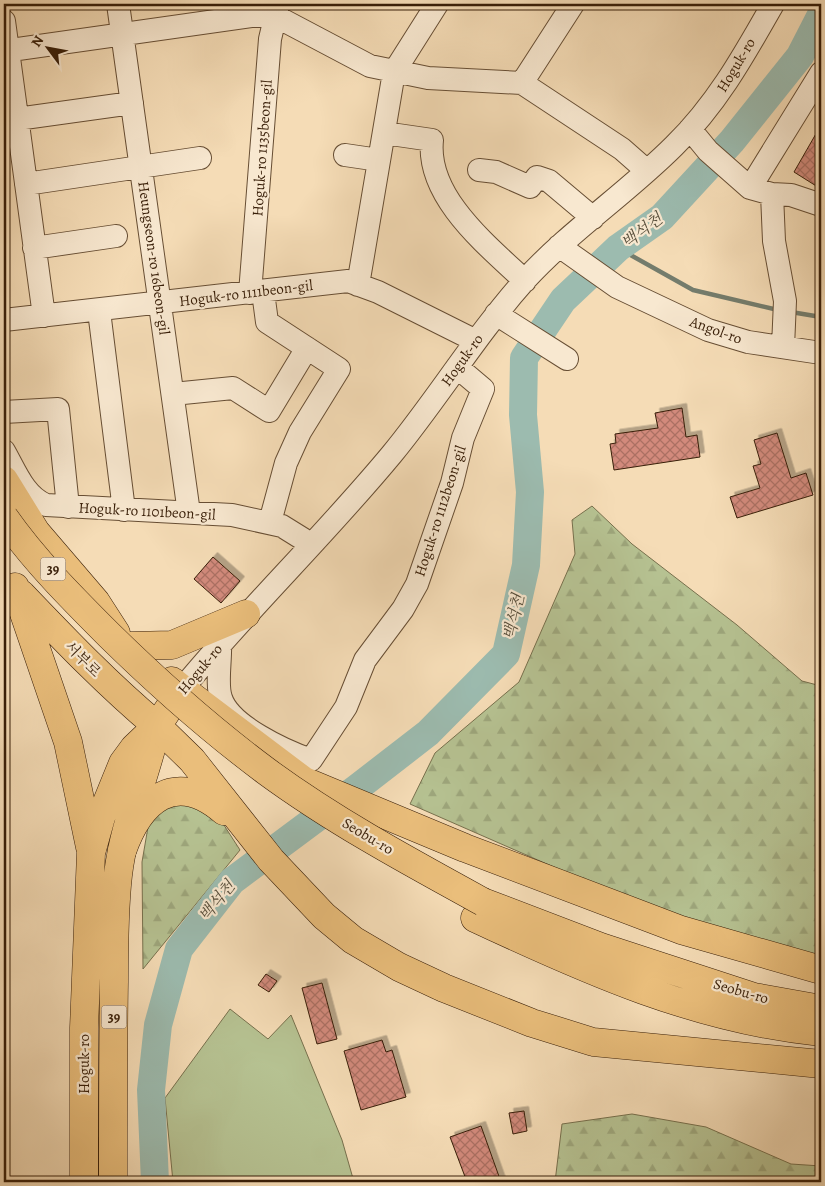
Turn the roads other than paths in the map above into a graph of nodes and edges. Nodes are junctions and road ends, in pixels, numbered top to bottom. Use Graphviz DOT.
graph roads {
  1 [pos="118,4"];
  2 [pos="437,4"];
  3 [pos="573,4"];
  4 [pos="773,4"];
  5 [pos="277,11"];
  6 [pos="4,20"];
  7 [pos="123,34"];
  8 [pos="6,51"];
  9 [pos="394,72"];
  10 [pos="821,73"];
  11 [pos="522,83"];
  12 [pos="132,103"];
  13 [pos="17,119"];
  14 [pos="690,129"];
  15 [pos="384,133"];
  16 [pos="345,155"];
  17 [pos="200,158"];
  18 [pos="379,160"];
  19 [pos="142,168"];
  20 [pos="479,170"];
  21 [pos="647,171"];
  22 [pos="26,184"];
  23 [pos="746,186"];
  24 [pos="772,194"];
  25 [pos="821,205"];
  26 [pos="593,218"];
  27 [pos="116,236"];
  28 [pos="34,248"];
  29 [pos="568,252"];
  30 [pos="525,280"];
  31 [pos="358,285"];
  32 [pos="257,293"];
  33 [pos="160,304"];
  34 [pos="99,311"];
  35 [pos="496,314"];
  36 [pos="44,316"];
  37 [pos="4,320"];
  38 [pos="784,336"];
  39 [pos="476,341"];
  40 [pos="307,348"];
  41 [pos="821,354"];
  42 [pos="567,359"];
  43 [pos="457,367"];
  44 [pos="173,394"];
  45 [pos="4,412"];
  46 [pos="4,451"];
  47 [pos="4,480"];
  48 [pos="4,503"];
  49 [pos="68,507"];
  50 [pos="124,510"];
  51 [pos="189,513"];
  52 [pos="4,517"];
  53 [pos="270,522"];
  54 [pos="311,544"];
  55 [pos="4,546"];
  56 [pos="7,590"];
  57 [pos="246,614"];
  58 [pos="118,637"];
  59 [pos="220,644"];
  60 [pos="187,682"];
  61 [pos="157,726"];
  62 [pos="307,771"];
  63 [pos="244,828"];
  64 [pos="122,851"];
  65 [pos="91,853"];
  66 [pos="479,910"];
  67 [pos="821,970"];
  68 [pos="821,1010"];
  69 [pos="821,1032"];
  70 [pos="821,1064"];
  71 [pos="84,1182"];
  72 [pos="113,1182"];
  1 -- 7 [label="street, Heungseon-ro 16beon-gil"];
  2 -- 9 [label="street"];
  3 -- 11 [label="street"];
  4 -- 14 [label="street, Hoguk-ro"];
  5 -- 7 [label="street"];
  5 -- 9 [label="street"];
  5 -- 32 [label="street, Hoguk-ro 1135beon-gil"];
  6 -- 8 [label="street"];
  7 -- 8 [label="street"];
  7 -- 12 [label="street, Heungseon-ro 16beon-gil"];
  8 -- 13 [label="street"];
  9 -- 11 [label="street"];
  9 -- 15 [label="street"];
  10 -- 23 [label="street"];
  11 -- 21 [label="street"];
  12 -- 13 [label="street"];
  12 -- 19 [label="street, Heungseon-ro 16beon-gil"];
  13 -- 22 [label="street"];
  14 -- 21 [label="street, Hoguk-ro"];
  14 -- 23 [label="street"];
  15 -- 18 [label="street"];
  15 -- 30 [label="street"];
  16 -- 18 [label="street"];
  17 -- 19 [label="street"];
  18 -- 31 [label="street"];
  19 -- 22 [label="street"];
  19 -- 33 [label="street, Heungseon-ro 16beon-gil"];
  20 -- 26 [label="street"];
  21 -- 26 [label="street, Hoguk-ro"];
  22 -- 28 [label="street"];
  23 -- 24 [label="street"];
  24 -- 25 [label="street"];
  24 -- 38 [label="street"];
  26 -- 29 [label="street, Hoguk-ro"];
  27 -- 28 [label="street"];
  28 -- 36 [label="street"];
  29 -- 30 [label="street, Hoguk-ro"];
  29 -- 38 [label="street, Angol-ro"];
  30 -- 35 [label="street, Hoguk-ro"];
  31 -- 32 [label="street, Hoguk-ro 1111beon-gil"];
  31 -- 39 [label="street, Hoguk-ro 1111beon-gil"];
  32 -- 33 [label="street, Hoguk-ro 1111beon-gil"];
  32 -- 40 [label="street, Hoguk-ro 1135beon-gil"];
  33 -- 34 [label="street, Hoguk-ro 1111beon-gil"];
  33 -- 44 [label="street, Heungseon-ro 16beon-gil"];
  34 -- 36 [label="street, Hoguk-ro 1111beon-gil"];
  34 -- 50 [label="street"];
  35 -- 39 [label="street, Hoguk-ro"];
  35 -- 42 [label="street"];
  36 -- 37 [label="street, Hoguk-ro 1111beon-gil"];
  38 -- 41 [label="street, Angol-ro"];
  39 -- 43 [label="street, Hoguk-ro"];
  40 -- 44 [label="street"];
  40 -- 53 [label="street, Hoguk-ro 1135beon-gil"];
  43 -- 54 [label="street, Hoguk-ro"];
  43 -- 62 [label="street, Hoguk-ro 1112beon-gil"];
  44 -- 51 [label="street, Heungseon-ro 16beon-gil"];
  45 -- 49 [label="street"];
  46 -- 49 [label="street, Hoguk-ro 1101beon-gil"];
  47 -- 58 [label="main road"];
  48 -- 58 [label="main road, 39"];
  49 -- 50 [label="street, Hoguk-ro 1101beon-gil"];
  50 -- 51 [label="street, Hoguk-ro 1101beon-gil"];
  51 -- 53 [label="street, Hoguk-ro 1101beon-gil"];
  52 -- 66 [label="main road, Seobu-ro, bridge"];
  53 -- 54 [label="street, Hoguk-ro 1101beon-gil"];
  54 -- 57 [label="street, Hoguk-ro"];
  55 -- 66 [label="main road, Seobu-ro"];
  56 -- 61 [label="main road, 서부로 / 39"];
  56 -- 65 [label="main road, 39"];
  57 -- 58 [label="main road"];
  57 -- 59 [label="street, Hoguk-ro"];
  58 -- 60 [label="main road, 39"];
  59 -- 60 [label="street, Hoguk-ro"];
  59 -- 62 [label="street"];
  60 -- 61 [label="main road, Hoguk-ro / 39"];
  60 -- 62 [label="main road"];
  61 -- 63 [label="main road, 서부로"];
  61 -- 64 [label="main road, Hoguk-ro / 39"];
  61 -- 65 [label="main road, Hoguk-ro / 39"];
  62 -- 67 [label="main road"];
  63 -- 64 [label="main road"];
  63 -- 70 [label="main road"];
  64 -- 72 [label="main road, Hoguk-ro / 39"];
  65 -- 71 [label="main road, Hoguk-ro / 39"];
  66 -- 68 [label="main road, Seobu-ro"];
  66 -- 69 [label="main road, Seobu-ro"];
}
